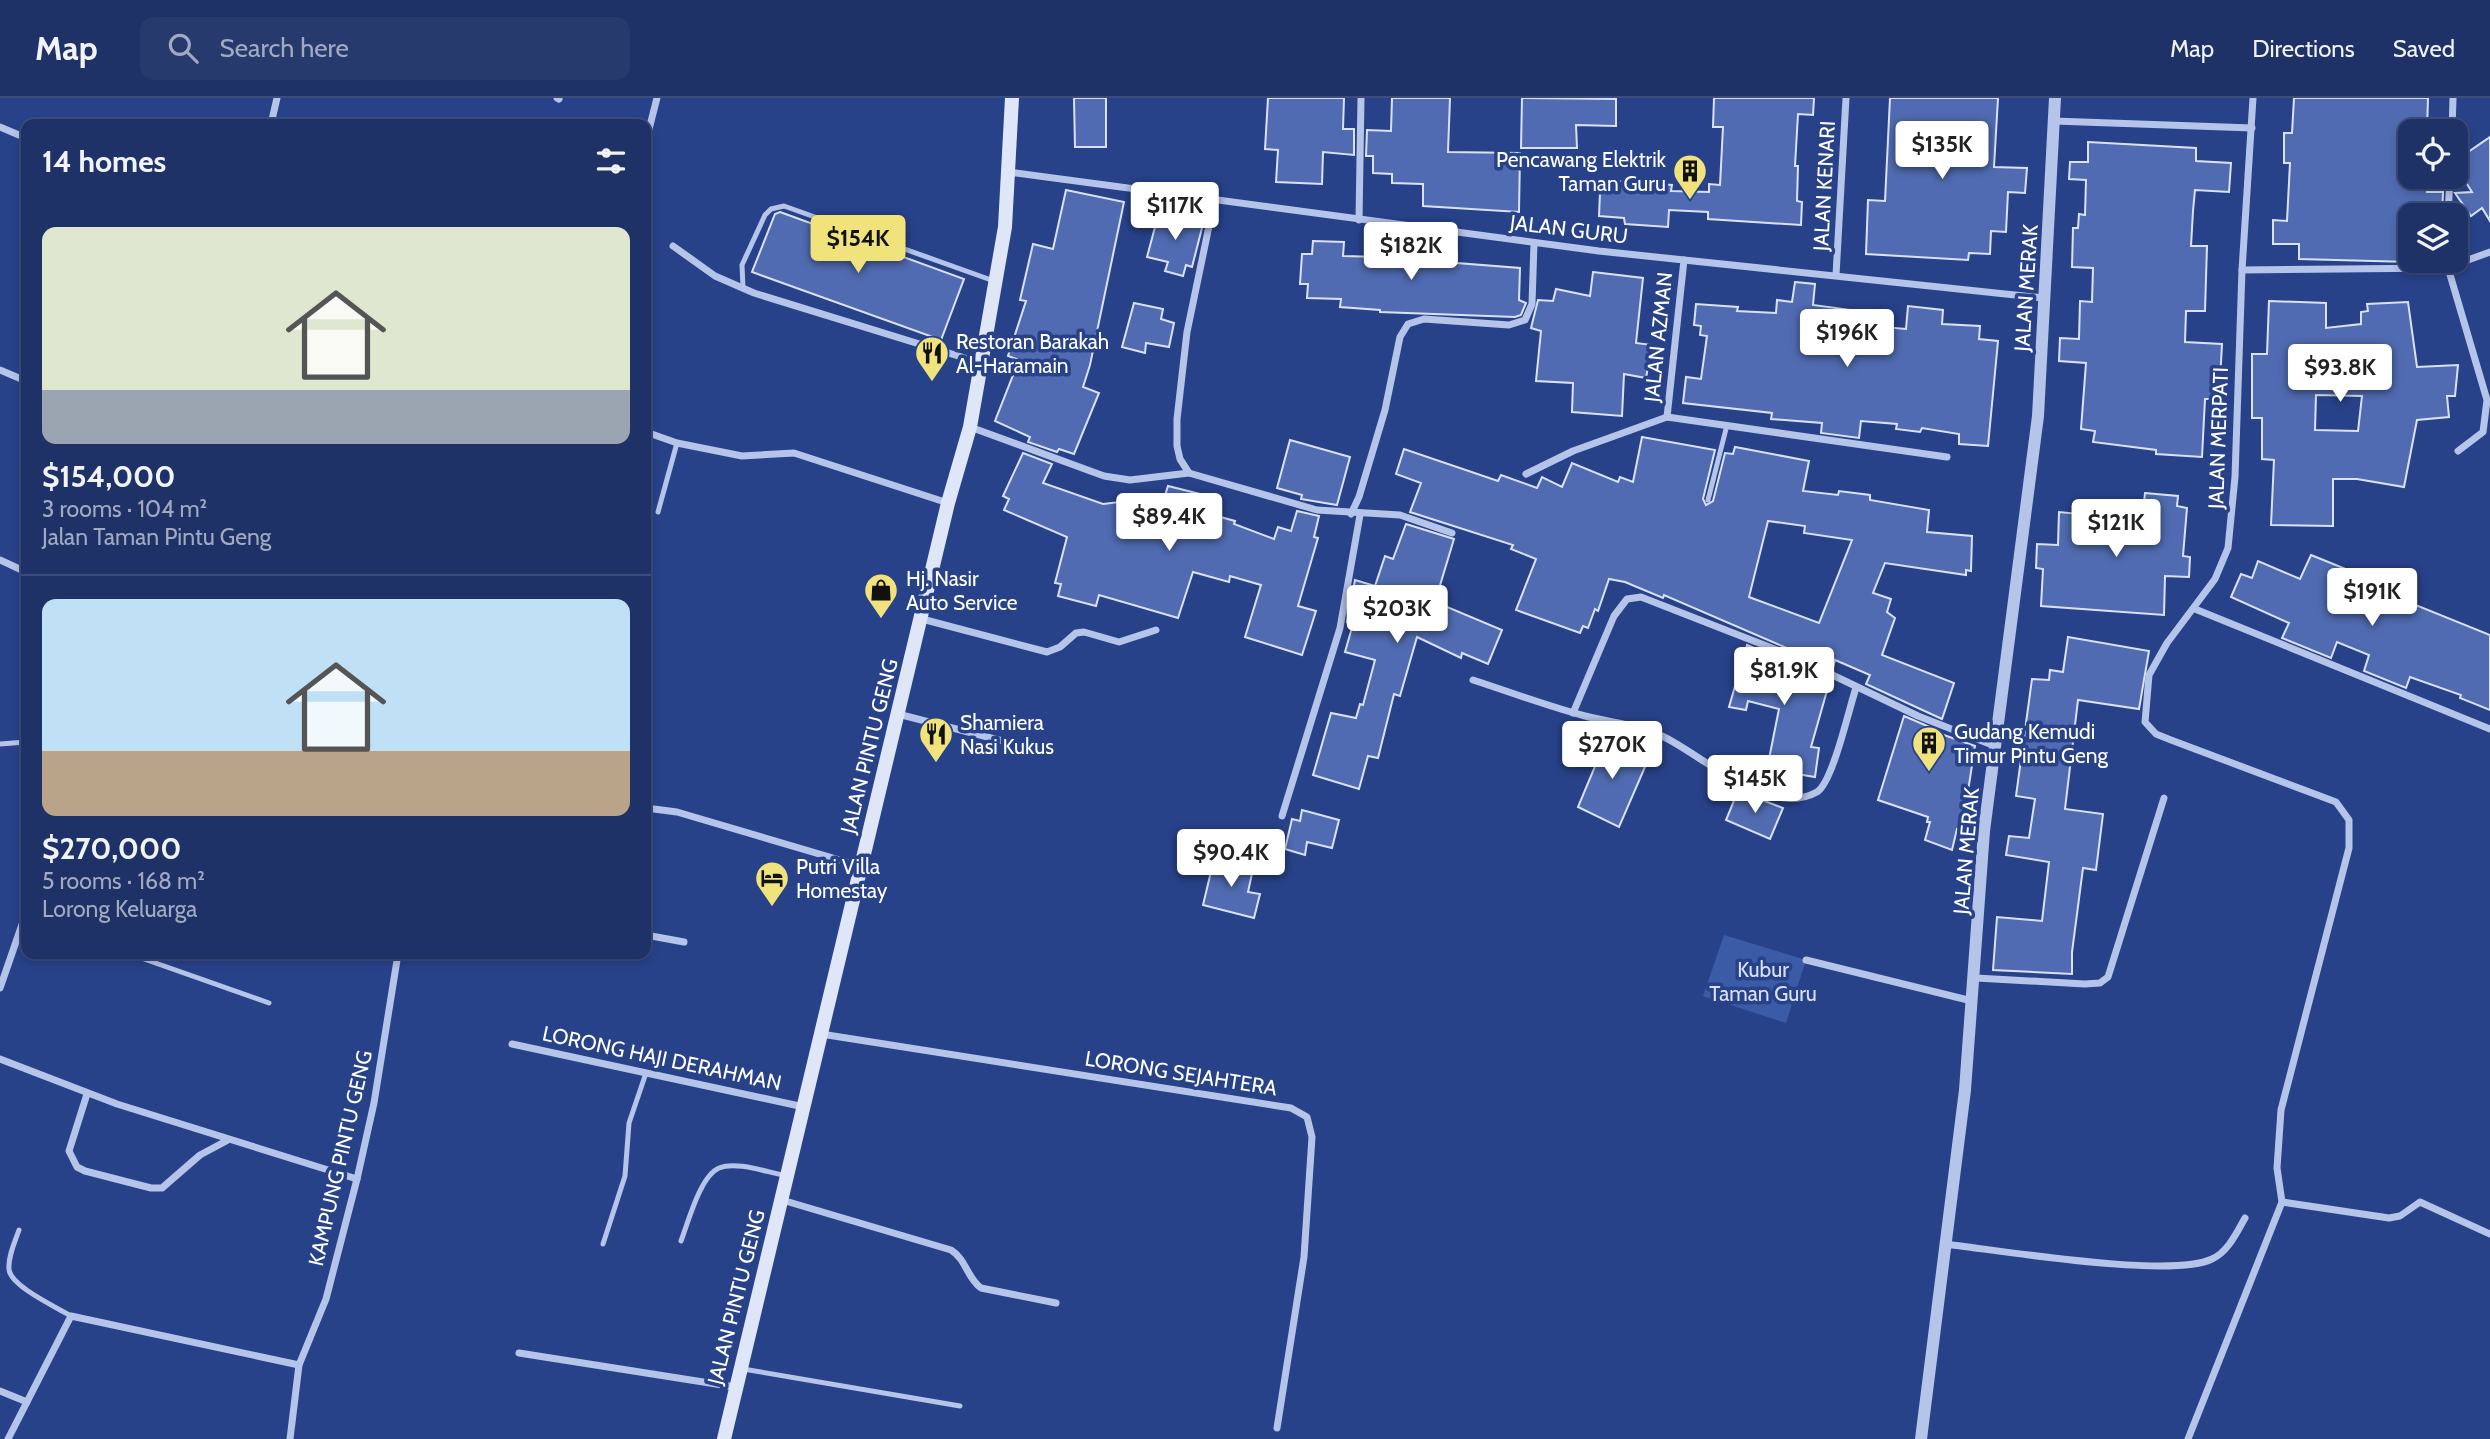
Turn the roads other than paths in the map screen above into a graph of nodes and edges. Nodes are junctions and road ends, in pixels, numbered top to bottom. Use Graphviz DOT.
graph roads {
  1 [pos="277,98"];
  2 [pos="657,98"];
  3 [pos="1012,98"];
  4 [pos="1361,98"];
  5 [pos="1846,98"];
  6 [pos="2055,98"];
  7 [pos="2253,98"];
  8 [pos="2453,98"];
  9 [pos="272,119"];
  10 [pos="2452,119"];
  11 [pos="651,121"];
  12 [pos="2054,121"];
  13 [pos="0,127"];
  14 [pos="2252,128"];
  15 [pos="21,136"];
  16 [pos="1008,172"];
  17 [pos="1214,202"];
  18 [pos="1359,220"];
  19 [pos="1534,243"];
  20 [pos="673,246"];
  21 [pos="2490,252"];
  22 [pos="2468,258"];
  23 [pos="1684,260"];
  24 [pos="2398,266"];
  25 [pos="2242,270"];
  26 [pos="2448,273"];
  27 [pos="1836,275"];
  28 [pos="996,282"];
  29 [pos="743,287"];
  30 [pos="2044,298"];
  31 [pos="983,364"];
  32 [pos="0,370"];
  33 [pos="21,379"];
  34 [pos="1667,417"];
  35 [pos="1727,425"];
  36 [pos="970,427"];
  37 [pos="651,434"];
  38 [pos="677,443"];
  39 [pos="2458,451"];
  40 [pos="1947,457"];
  41 [pos="1189,473"];
  42 [pos="1527,474"];
  43 [pos="1708,500"];
  44 [pos="948,503"];
  45 [pos="658,512"];
  46 [pos="1351,514"];
  47 [pos="1360,515"];
  48 [pos="1452,533"];
  49 [pos="0,560"];
  50 [pos="21,570"];
  51 [pos="2195,608"];
  52 [pos="922,619"];
  53 [pos="1156,630"];
  54 [pos="1472,680"];
  55 [pos="1856,688"];
  56 [pos="1573,713"];
  57 [pos="898,714"];
  58 [pos="2490,729"];
  59 [pos="21,743"];
  60 [pos="0,744"];
  61 [pos="1995,746"];
  62 [pos="1038,750"];
  63 [pos="2164,797"];
  64 [pos="651,809"];
  65 [pos="1282,816"];
  66 [pos="860,866"];
  67 [pos="21,929"];
  68 [pos="651,936"];
  69 [pos="684,942"];
  70 [pos="144,959"];
  71 [pos="397,959"];
  72 [pos="1806,960"];
  73 [pos="1976,978"];
  74 [pos="0,988"];
  75 [pos="1974,1002"];
  76 [pos="269,1003"];
  77 [pos="821,1034"];
  78 [pos="512,1044"];
  79 [pos="0,1059"];
  80 [pos="646,1073"];
  81 [pos="86,1094"];
  82 [pos="804,1107"];
  83 [pos="228,1140"];
  84 [pos="788,1175"];
  85 [pos="357,1179"];
  86 [pos="782,1200"];
  87 [pos="2282,1202"];
  88 [pos="2245,1217"];
  89 [pos="19,1230"];
  90 [pos="2490,1234"];
  91 [pos="681,1241"];
  92 [pos="603,1244"];
  93 [pos="1943,1244"];
  94 [pos="1056,1303"];
  95 [pos="71,1316"];
  96 [pos="519,1353"];
  97 [pos="299,1365"];
  98 [pos="740,1368"];
  99 [pos="735,1387"];
  100 [pos="0,1391"];
  101 [pos="27,1402"];
  102 [pos="960,1406"];
  103 [pos="1277,1428"];
  104 [pos="8,1439"];
  105 [pos="290,1439"];
  106 [pos="724,1439"];
  107 [pos="1921,1439"];
  108 [pos="2188,1439"];
  1 -- 9 [label="street"];
  2 -- 11 [label="street"];
  3 -- 16 [label="main road, JALAN PINTU GENG"];
  4 -- 18 [label="street"];
  5 -- 27 [label="street, JALAN KENARI"];
  6 -- 12 [label="street, JALAN MERAK"];
  7 -- 14 [label="street, JALAN MERPATI"];
  8 -- 10 [label="street"];
  12 -- 14 [label="street"];
  12 -- 30 [label="street, JALAN MERAK"];
  13 -- 15 [label="street"];
  14 -- 25 [label="street, JALAN MERPATI"];
  16 -- 17 [label="street, JALAN GURU"];
  16 -- 28 [label="main road, JALAN PINTU GENG"];
  17 -- 18 [label="street, JALAN GURU"];
  17 -- 41 [label="street"];
  18 -- 19 [label="street, JALAN GURU"];
  19 -- 23 [label="street, JALAN GURU"];
  19 -- 46 [label="street"];
  20 -- 29 [label="street"];
  21 -- 22 [label="street"];
  23 -- 27 [label="street, JALAN GURU"];
  23 -- 34 [label="street, JALAN AZMAN"];
  24 -- 25 [label="street"];
  25 -- 51 [label="street, JALAN MERPATI"];
  26 -- 39 [label="street"];
  27 -- 30 [label="street, JALAN GURU"];
  28 -- 29 [label="lane"];
  28 -- 31 [label="main road, JALAN PINTU GENG"];
  29 -- 31 [label="street"];
  30 -- 61 [label="street, JALAN MERAK"];
  31 -- 36 [label="main road, JALAN PINTU GENG"];
  32 -- 33 [label="street"];
  34 -- 35 [label="street"];
  34 -- 42 [label="street"];
  35 -- 40 [label="street"];
  35 -- 43 [label="lane"];
  36 -- 41 [label="street"];
  36 -- 44 [label="main road, JALAN PINTU GENG"];
  37 -- 38 [label="street"];
  38 -- 44 [label="street"];
  38 -- 45 [label="lane"];
  41 -- 46 [label="street"];
  44 -- 52 [label="main road, JALAN PINTU GENG"];
  46 -- 47 [label="street"];
  47 -- 48 [label="street"];
  47 -- 65 [label="street"];
  49 -- 50 [label="street"];
  51 -- 58 [label="street"];
  51 -- 87 [label="street, JALAN MERPATI"];
  52 -- 53 [label="street"];
  52 -- 57 [label="main road, JALAN PINTU GENG"];
  54 -- 56 [label="street"];
  55 -- 56 [label="street"];
  55 -- 56 [label="street"];
  55 -- 61 [label="street"];
  57 -- 62 [label="street"];
  57 -- 66 [label="main road, JALAN PINTU GENG"];
  59 -- 60 [label="lane"];
  61 -- 73 [label="street, JALAN MERAK"];
  63 -- 73 [label="street"];
  64 -- 66 [label="street"];
  66 -- 77 [label="main road, JALAN PINTU GENG"];
  67 -- 74 [label="street"];
  68 -- 69 [label="street"];
  70 -- 76 [label="lane"];
  71 -- 85 [label="street, KAMPUNG PINTU GENG"];
  72 -- 75 [label="street"];
  73 -- 75 [label="street, JALAN MERAK"];
  75 -- 93 [label="street, JALAN MERAK"];
  77 -- 82 [label="main road, JALAN PINTU GENG"];
  77 -- 103 [label="street, LORONG SEJAHTERA"];
  78 -- 80 [label="street, LORONG HAJI DERAHMAN"];
  79 -- 81 [label="street"];
  80 -- 82 [label="street, LORONG HAJI DERAHMAN"];
  80 -- 92 [label="lane"];
  81 -- 83 [label="street"];
  81 -- 83 [label="street"];
  82 -- 84 [label="main road, JALAN PINTU GENG"];
  83 -- 85 [label="street"];
  84 -- 86 [label="main road, JALAN PINTU GENG"];
  84 -- 91 [label="lane"];
  85 -- 97 [label="street, KAMPUNG PINTU GENG"];
  86 -- 94 [label="street"];
  86 -- 98 [label="main road, JALAN PINTU GENG"];
  87 -- 90 [label="street"];
  87 -- 108 [label="street"];
  88 -- 93 [label="street"];
  89 -- 95 [label="lane"];
  93 -- 107 [label="street, JALAN MERAK"];
  95 -- 97 [label="street"];
  95 -- 101 [label="street"];
  96 -- 99 [label="street"];
  97 -- 105 [label="street, KAMPUNG PINTU GENG"];
  98 -- 99 [label="main road, JALAN PINTU GENG"];
  98 -- 102 [label="lane"];
  99 -- 106 [label="main road, JALAN PINTU GENG"];
  100 -- 101 [label="street"];
  101 -- 104 [label="street"];
}
